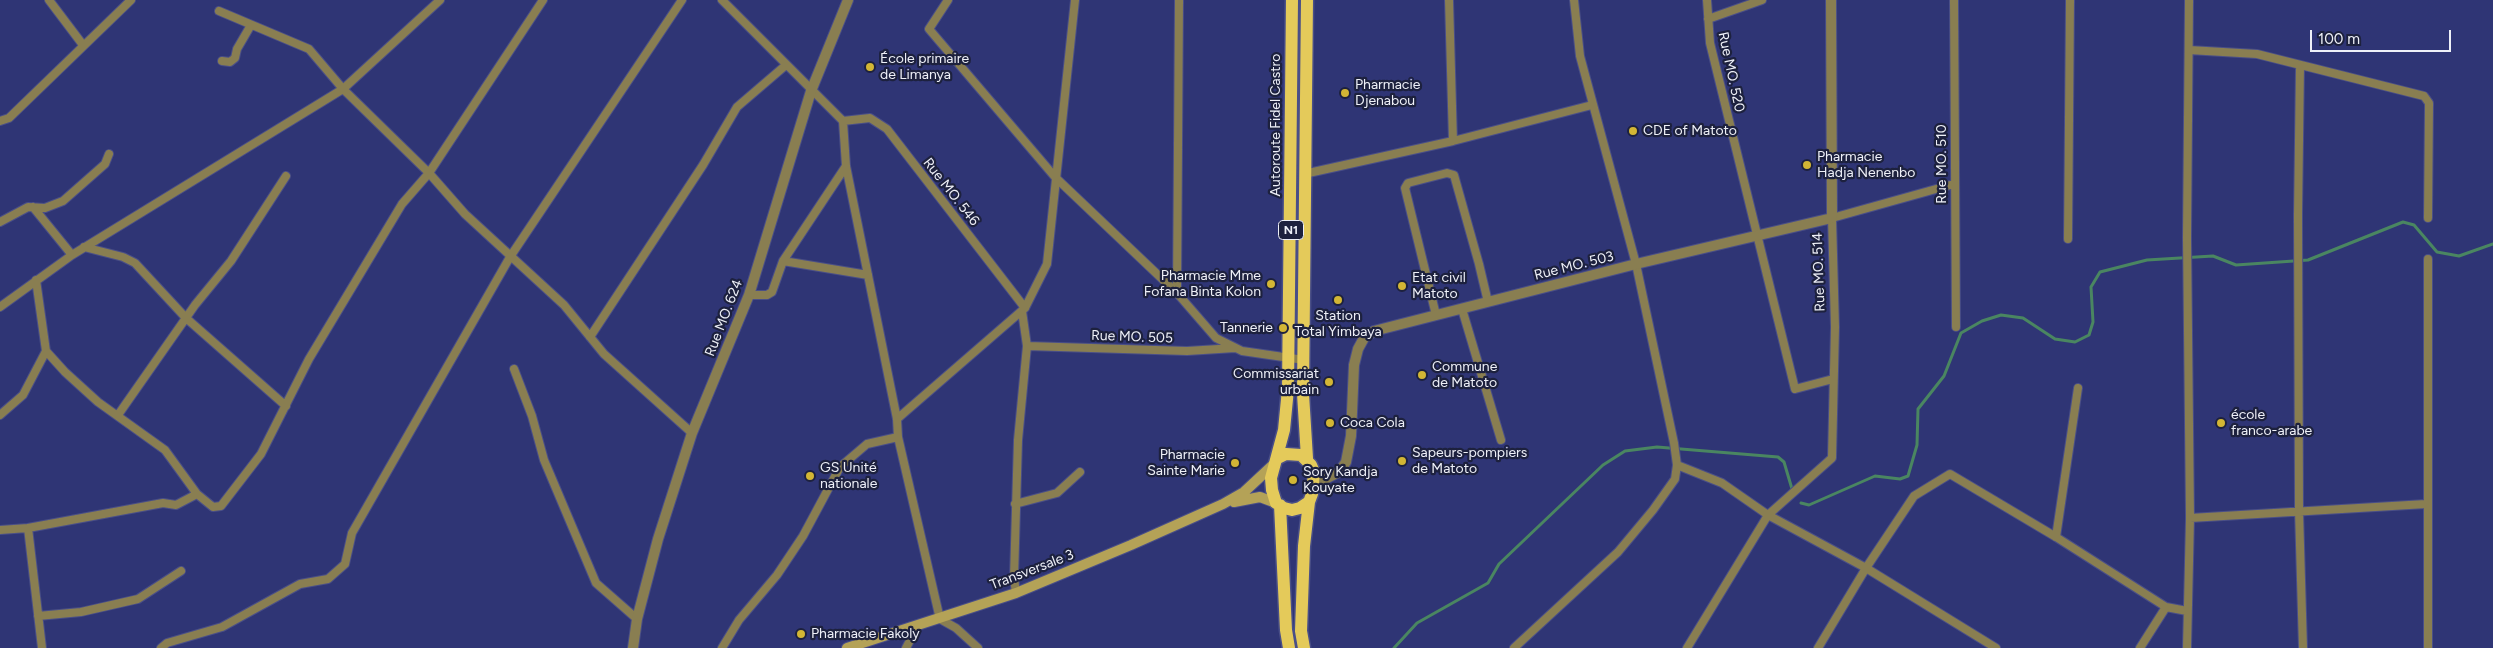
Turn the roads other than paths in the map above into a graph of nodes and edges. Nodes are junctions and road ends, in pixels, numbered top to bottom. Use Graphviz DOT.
graph roads {
  1 [pos="49,0"];
  2 [pos="131,0"];
  3 [pos="440,0"];
  4 [pos="543,0"];
  5 [pos="682,0"];
  6 [pos="722,0"];
  7 [pos="848,0"];
  8 [pos="948,0"];
  9 [pos="1075,0"];
  10 [pos="1179,0"];
  11 [pos="1292,0"];
  12 [pos="1307,0"];
  13 [pos="1449,0"];
  14 [pos="1574,0"];
  15 [pos="1707,0"];
  16 [pos="1762,0"];
  17 [pos="1831,0"];
  18 [pos="1954,0"];
  19 [pos="2070,0"];
  20 [pos="2189,0"];
  21 [pos="219,11"];
  22 [pos="1708,19"];
  23 [pos="251,25"];
  24 [pos="84,45"];
  25 [pos="2189,50"];
  26 [pos="222,61"];
  27 [pos="786,65"];
  28 [pos="2300,66"];
  29 [pos="343,89"];
  30 [pos="811,91"];
  31 [pos="1592,105"];
  32 [pos="0,121"];
  33 [pos="843,122"];
  34 [pos="1453,141"];
  35 [pos="109,154"];
  36 [pos="846,166"];
  37 [pos="429,173"];
  38 [pos="1304,174"];
  39 [pos="286,176"];
  40 [pos="1055,177"];
  41 [pos="1954,184"];
  42 [pos="34,207"];
  43 [pos="1832,218"];
  44 [pos="2428,218"];
  45 [pos="0,222"];
  46 [pos="1757,236"];
  47 [pos="2068,239"];
  48 [pos="84,247"];
  49 [pos="72,254"];
  50 [pos="510,258"];
  51 [pos="2428,259"];
  52 [pos="783,261"];
  53 [pos="1636,264"];
  54 [pos="868,275"];
  55 [pos="36,280"];
  56 [pos="1176,294"];
  57 [pos="749,296"];
  58 [pos="1488,302"];
  59 [pos="0,307"];
  60 [pos="1462,308"];
  61 [pos="1024,309"];
  62 [pos="1436,315"];
  63 [pos="186,318"];
  64 [pos="1956,327"];
  65 [pos="590,337"];
  66 [pos="1027,346"];
  67 [pos="1235,348"];
  68 [pos="46,351"];
  69 [pos="1288,358"];
  70 [pos="1304,360"];
  71 [pos="514,369"];
  72 [pos="1833,379"];
  73 [pos="2078,388"];
  74 [pos="286,406"];
  75 [pos="0,415"];
  76 [pos="118,415"];
  77 [pos="897,419"];
  78 [pos="692,433"];
  79 [pos="898,437"];
  80 [pos="1501,440"];
  81 [pos="1307,458"];
  82 [pos="1275,462"];
  83 [pos="1677,465"];
  84 [pos="1080,472"];
  85 [pos="1314,481"];
  86 [pos="197,494"];
  87 [pos="1309,502"];
  88 [pos="1016,504"];
  89 [pos="1223,504"];
  90 [pos="1278,504"];
  91 [pos="2426,504"];
  92 [pos="2299,511"];
  93 [pos="1768,515"];
  94 [pos="2190,518"];
  95 [pos="28,528"];
  96 [pos="0,530"];
  97 [pos="2056,537"];
  98 [pos="1866,568"];
  99 [pos="181,571"];
  100 [pos="1016,593"];
  101 [pos="2166,607"];
  102 [pos="2187,611"];
  103 [pos="38,616"];
  104 [pos="637,619"];
  105 [pos="940,619"];
  106 [pos="917,627"];
  107 [pos="42,648"];
  108 [pos="161,648"];
  109 [pos="633,648"];
  110 [pos="722,648"];
  111 [pos="847,648"];
  112 [pos="906,648"];
  113 [pos="978,648"];
  114 [pos="1289,648"];
  115 [pos="1304,648"];
  116 [pos="1514,648"];
  117 [pos="1687,648"];
  118 [pos="1818,648"];
  119 [pos="1996,648"];
  120 [pos="2140,648"];
  121 [pos="2187,648"];
  122 [pos="2303,648"];
  123 [pos="2428,648"];
  1 -- 24 [label="street"];
  2 -- 24 [label="street"];
  3 -- 29 [label="street"];
  4 -- 37 [label="street"];
  5 -- 50 [label="street"];
  6 -- 27 [label="street"];
  7 -- 30 [label="street, Rue MO. 624"];
  8 -- 40 [label="street"];
  9 -- 40 [label="street"];
  10 -- 56 [label="street"];
  11 -- 69 [label="highway, Autoroute Fidel Castro / N1"];
  12 -- 38 [label="highway, Autoroute Fidel Castro / N1"];
  13 -- 34 [label="street"];
  14 -- 31 [label="street"];
  15 -- 22 [label="street, Rue MO. 520"];
  16 -- 22 [label="street"];
  17 -- 43 [label="street, Rue MO. 514"];
  18 -- 41 [label="street, Rue MO. 510"];
  19 -- 47 [label="street"];
  20 -- 25 [label="street"];
  21 -- 23 [label="street"];
  22 -- 46 [label="street, Rue MO. 520"];
  23 -- 26 [label="street"];
  23 -- 29 [label="street"];
  24 -- 32 [label="street"];
  25 -- 28 [label="street"];
  25 -- 94 [label="street"];
  27 -- 30 [label="street"];
  27 -- 65 [label="street"];
  28 -- 44 [label="street"];
  28 -- 92 [label="street"];
  29 -- 37 [label="street"];
  29 -- 48 [label="street"];
  30 -- 33 [label="street"];
  30 -- 57 [label="street, Rue MO. 624"];
  31 -- 34 [label="street"];
  31 -- 53 [label="street"];
  33 -- 36 [label="street"];
  33 -- 61 [label="street, Rue MO. 546"];
  34 -- 38 [label="street"];
  35 -- 42 [label="street"];
  36 -- 52 [label="street"];
  36 -- 54 [label="street"];
  37 -- 50 [label="street"];
  37 -- 74 [label="street"];
  38 -- 70 [label="highway, Autoroute Fidel Castro / N1"];
  39 -- 63 [label="street"];
  40 -- 56 [label="street"];
  40 -- 61 [label="street"];
  41 -- 43 [label="street, Rue MO. 503"];
  41 -- 64 [label="street, Rue MO. 510"];
  42 -- 45 [label="street"];
  42 -- 49 [label="street"];
  43 -- 46 [label="street, Rue MO. 503"];
  43 -- 72 [label="street, Rue MO. 514"];
  46 -- 53 [label="street, Rue MO. 503"];
  46 -- 72 [label="street, Rue MO. 520"];
  48 -- 49 [label="street"];
  48 -- 63 [label="street"];
  49 -- 55 [label="street"];
  50 -- 65 [label="street"];
  50 -- 108 [label="street"];
  51 -- 91 [label="street"];
  52 -- 54 [label="street"];
  52 -- 57 [label="street"];
  53 -- 58 [label="street, Rue MO. 503"];
  53 -- 83 [label="street"];
  54 -- 77 [label="street"];
  55 -- 59 [label="street"];
  55 -- 68 [label="street"];
  56 -- 67 [label="street"];
  57 -- 78 [label="street, Rue MO. 624"];
  58 -- 60 [label="street, Rue MO. 503"];
  58 -- 62 [label="street"];
  60 -- 62 [label="street, Rue MO. 503"];
  60 -- 80 [label="street"];
  61 -- 66 [label="street"];
  61 -- 77 [label="street"];
  62 -- 85 [label="street, Rue MO. 503"];
  63 -- 74 [label="street"];
  63 -- 76 [label="street"];
  65 -- 78 [label="street"];
  66 -- 67 [label="street, Rue MO. 505"];
  66 -- 88 [label="street"];
  67 -- 69 [label="street"];
  68 -- 75 [label="street"];
  68 -- 76 [label="street"];
  69 -- 70 [label="street"];
  69 -- 82 [label="highway, Autoroute Fidel Castro / N1"];
  70 -- 81 [label="highway, Autoroute Fidel Castro / N1"];
  71 -- 104 [label="street"];
  72 -- 93 [label="street, Rue MO. 514"];
  73 -- 97 [label="street"];
  74 -- 86 [label="street"];
  76 -- 86 [label="street"];
  77 -- 79 [label="street"];
  78 -- 104 [label="street, Rue MO. 624"];
  79 -- 105 [label="street"];
  79 -- 110 [label="street"];
  81 -- 82 [label="highway"];
  81 -- 85 [label="highway"];
  82 -- 89 [label="main road, Transversale 3"];
  82 -- 90 [label="highway"];
  83 -- 93 [label="street"];
  83 -- 116 [label="street"];
  84 -- 88 [label="street"];
  85 -- 87 [label="highway"];
  86 -- 95 [label="street"];
  87 -- 90 [label="highway"];
  87 -- 115 [label="highway"];
  88 -- 100 [label="street"];
  89 -- 90 [label="main road, Transversale 3"];
  89 -- 100 [label="main road, Transversale 3"];
  90 -- 114 [label="highway"];
  91 -- 92 [label="street"];
  91 -- 123 [label="street"];
  92 -- 94 [label="street"];
  92 -- 122 [label="street"];
  93 -- 98 [label="street"];
  93 -- 117 [label="street, Rue MO. 514"];
  94 -- 102 [label="street"];
  95 -- 96 [label="street"];
  95 -- 103 [label="street"];
  97 -- 98 [label="street"];
  97 -- 101 [label="street"];
  98 -- 118 [label="street"];
  98 -- 119 [label="street"];
  99 -- 103 [label="street"];
  100 -- 105 [label="main road, Transversale 3"];
  101 -- 102 [label="street"];
  101 -- 120 [label="street"];
  102 -- 121 [label="street"];
  103 -- 107 [label="street"];
  104 -- 109 [label="street, Rue MO. 624"];
  105 -- 106 [label="main road, Transversale 3"];
  105 -- 113 [label="street"];
  106 -- 111 [label="main road, Transversale 3"];
  106 -- 112 [label="street"];
}
